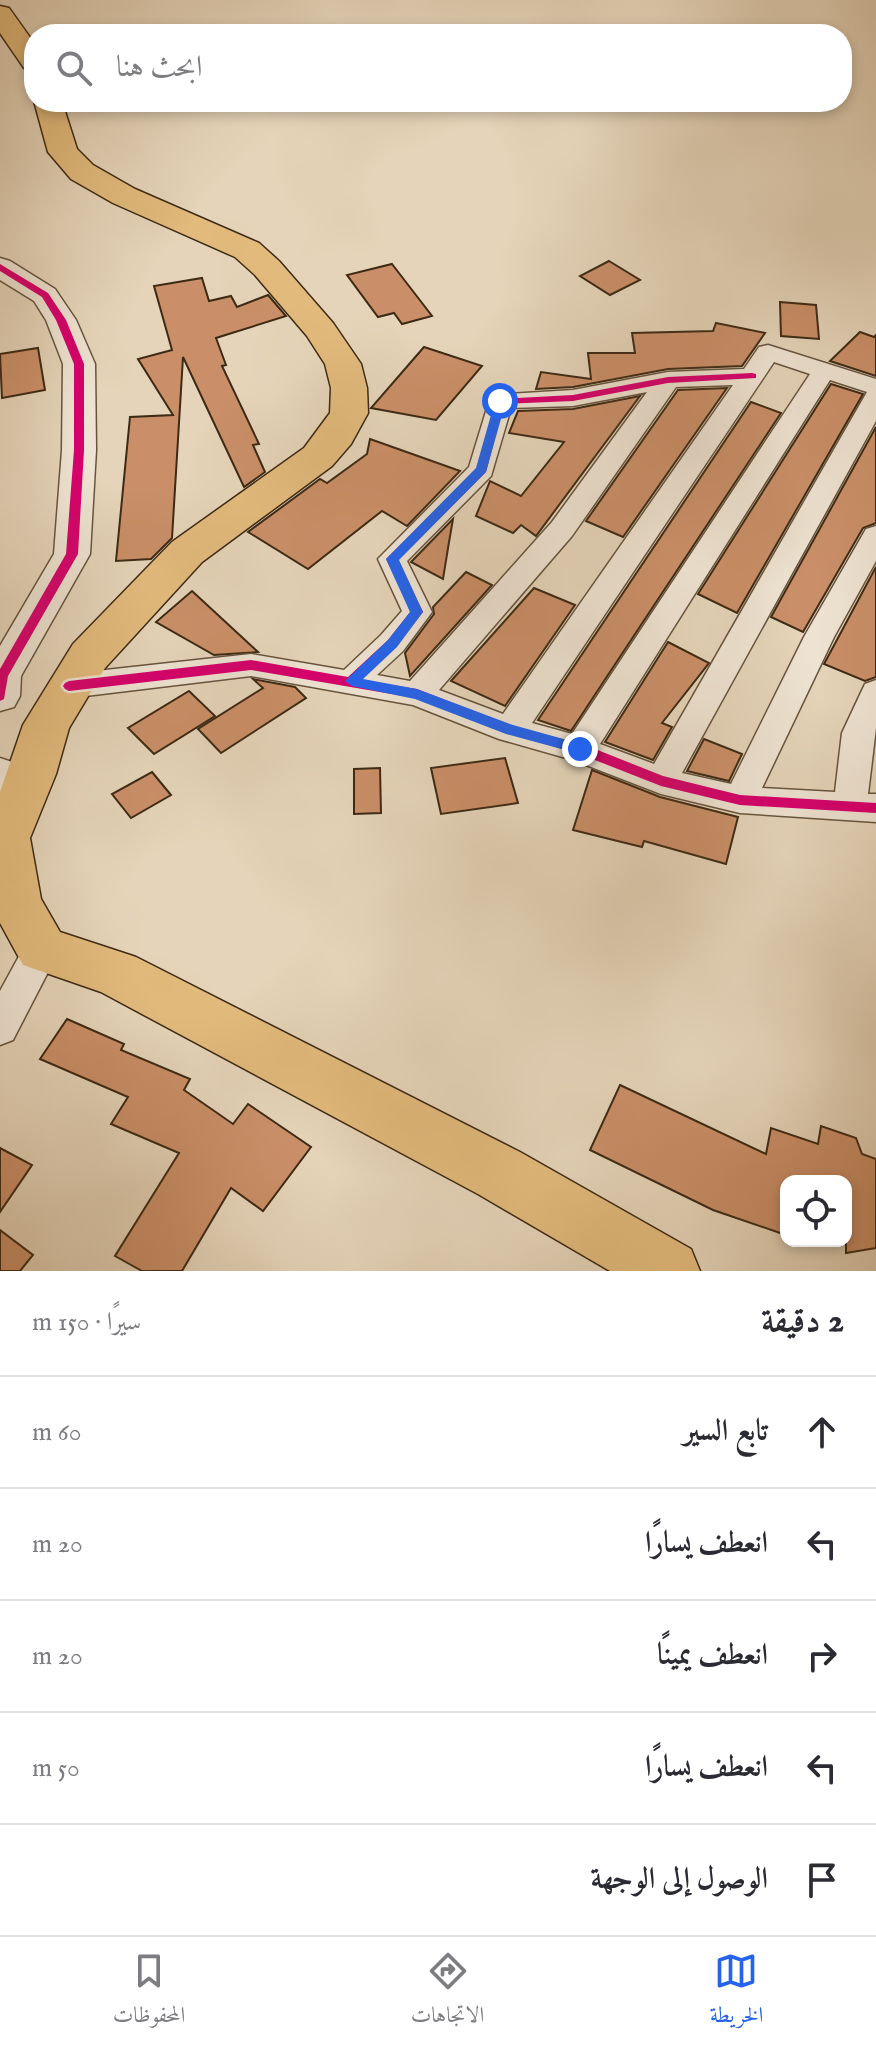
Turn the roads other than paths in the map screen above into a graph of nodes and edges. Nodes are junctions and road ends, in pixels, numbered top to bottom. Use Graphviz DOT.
graph roads {
  1 [pos="0,14"];
  2 [pos="24,48"];
  3 [pos="51,112"];
  4 [pos="0,267"];
  5 [pos="825,369"];
  6 [pos="752,376"];
  7 [pos="668,380"];
  8 [pos="876,387"];
  9 [pos="876,398"];
  10 [pos="876,536"];
  11 [pos="352,681"];
  12 [pos="69,686"];
  13 [pos="876,692"];
  14 [pos="417,694"];
  15 [pos="0,696"];
  16 [pos="510,730"];
  17 [pos="580,749"];
  18 [pos="0,775"];
  19 [pos="661,781"];
  20 [pos="740,800"];
  21 [pos="863,807"];
  22 [pos="5,838"];
  23 [pos="42,949"];
  24 [pos="0,1028"];
  25 [pos="669,1271"];
  1 -- 2 [label="main road"];
  3 -- 12 [label="main road"];
  4 -- 15 [label="street"];
  5 -- 6 [label="street"];
  5 -- 8 [label="street"];
  5 -- 17 [label="street"];
  6 -- 7 [label="street"];
  6 -- 16 [label="street"];
  7 -- 11 [label="street"];
  7 -- 14 [label="street"];
  9 -- 19 [label="street"];
  10 -- 20 [label="street"];
  11 -- 12 [label="street"];
  11 -- 14 [label="street"];
  12 -- 22 [label="main road"];
  13 -- 21 [label="street"];
  14 -- 16 [label="street"];
  16 -- 17 [label="street"];
  17 -- 19 [label="street"];
  18 -- 22 [label="street"];
  19 -- 20 [label="street"];
  20 -- 21 [label="street"];
  22 -- 23 [label="main road"];
  23 -- 24 [label="street"];
  23 -- 25 [label="main road"];
}
